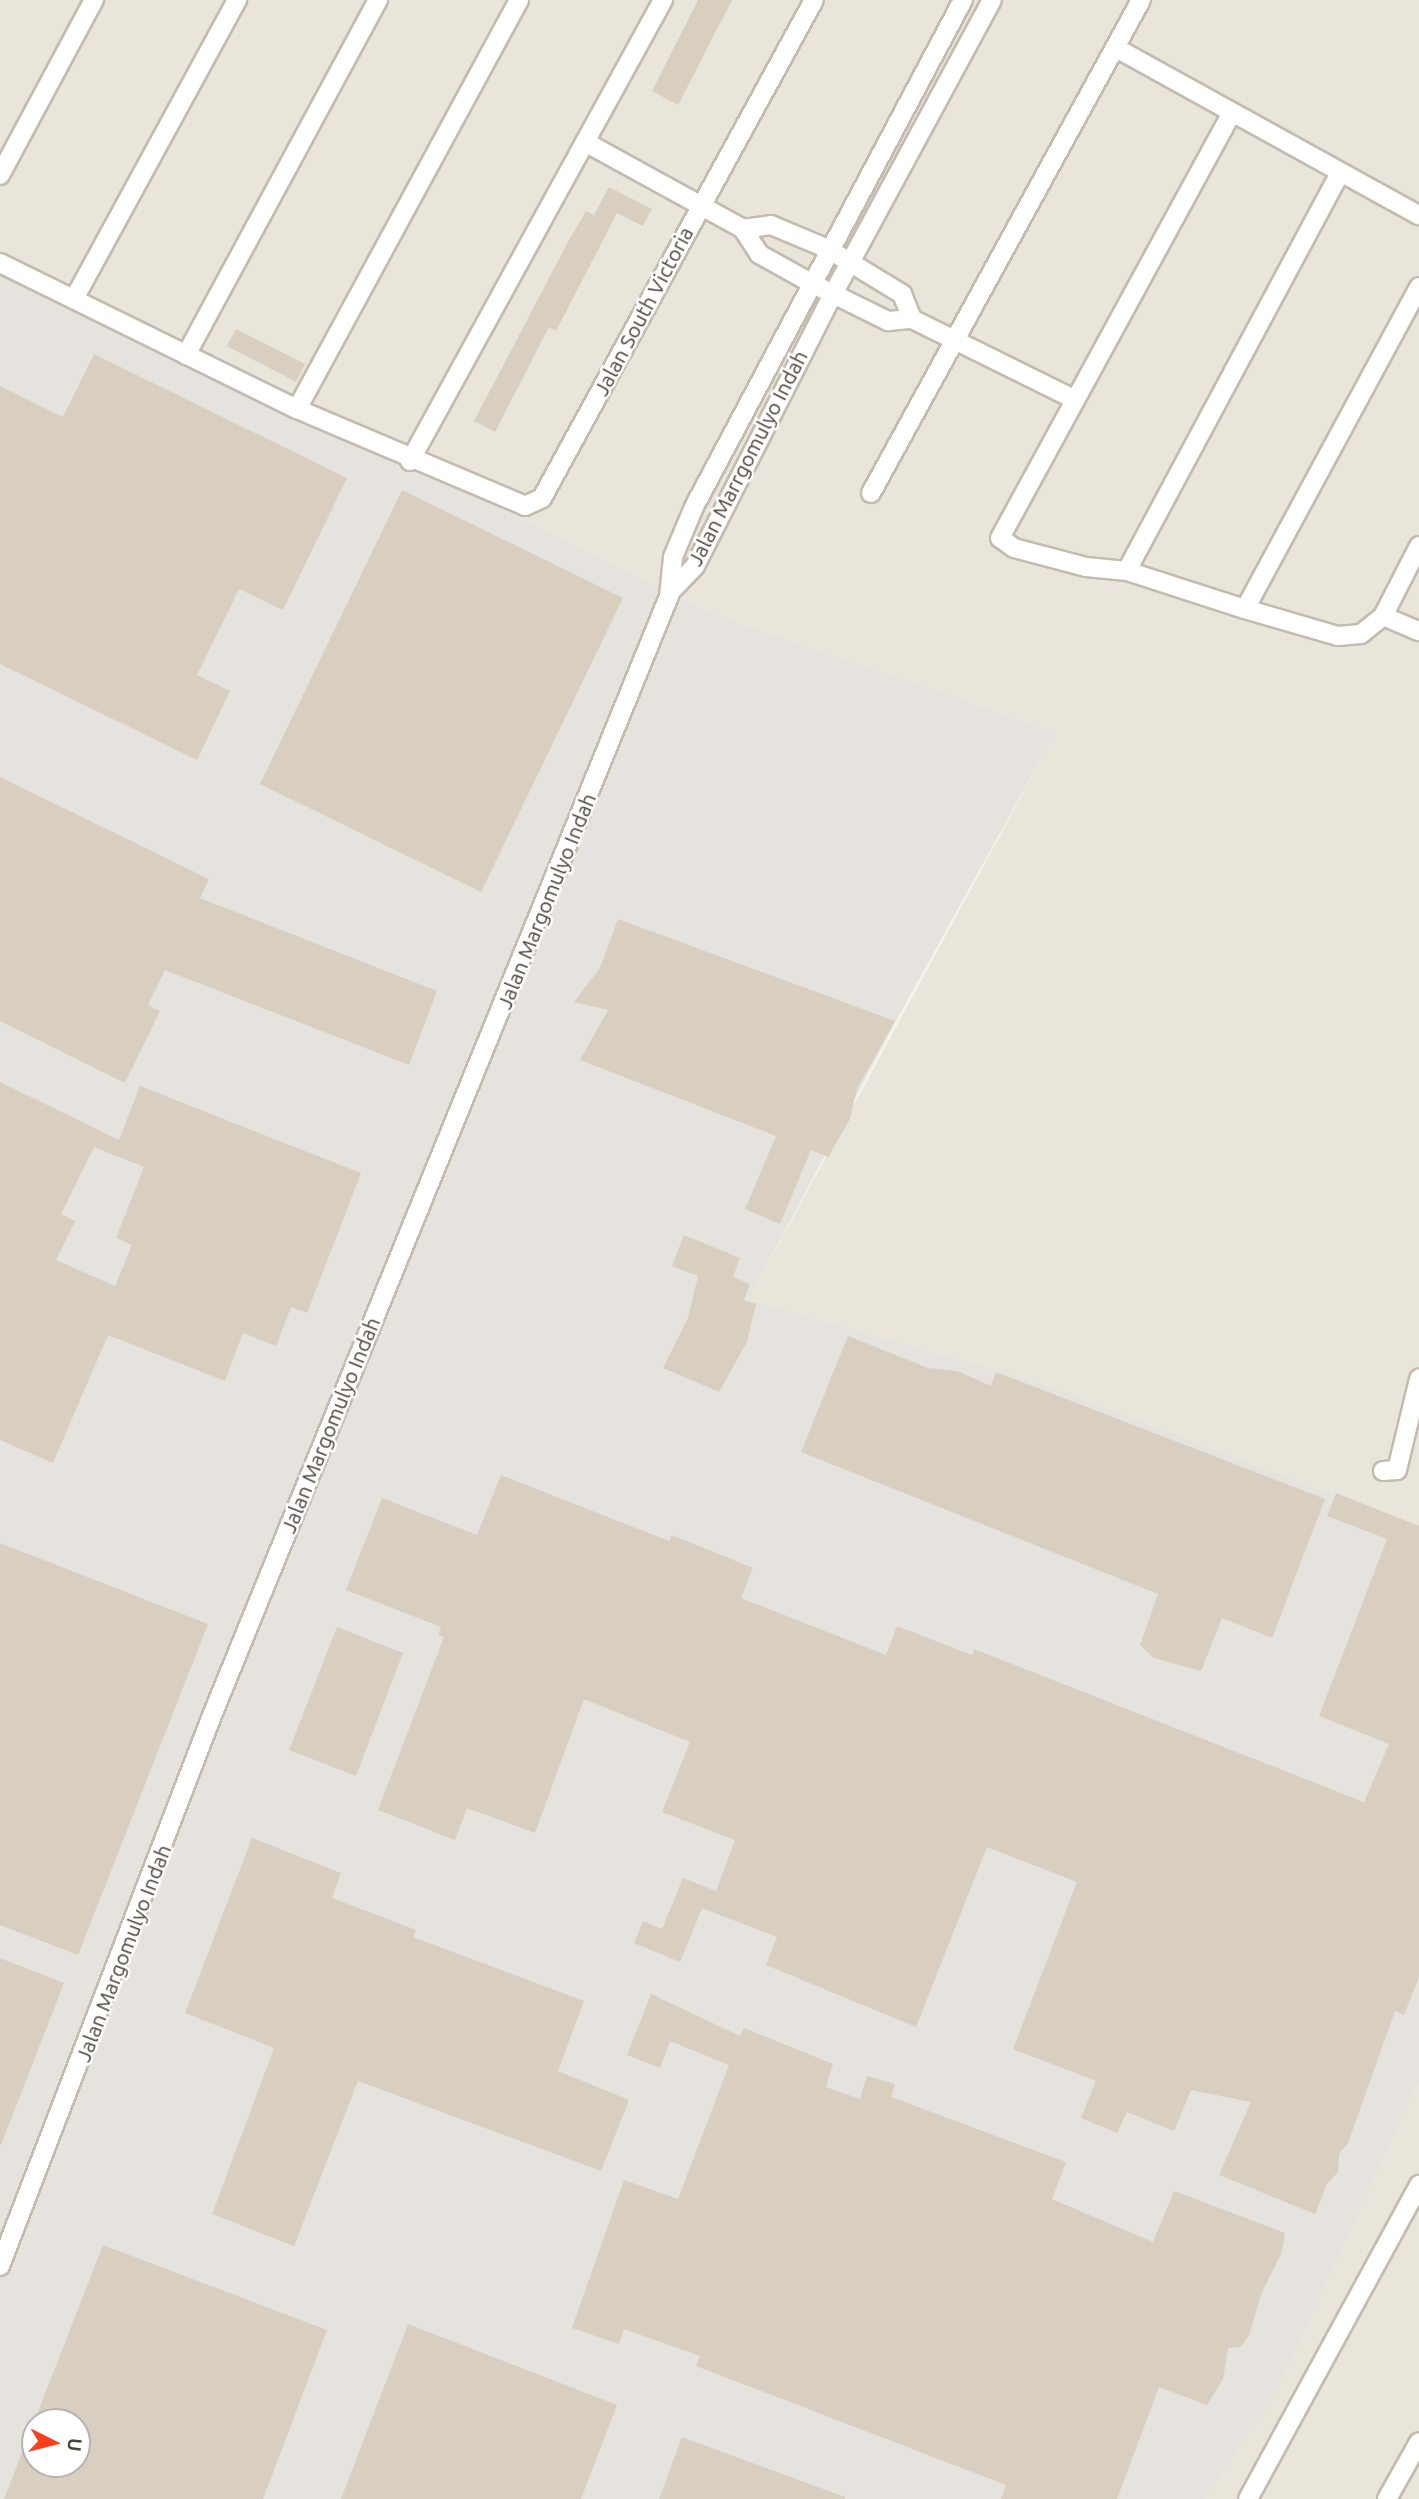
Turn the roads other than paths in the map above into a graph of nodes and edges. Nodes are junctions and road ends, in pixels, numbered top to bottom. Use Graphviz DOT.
graph roads {
  1 [pos="94,0"];
  2 [pos="237,0"];
  3 [pos="378,0"];
  4 [pos="519,0"];
  5 [pos="663,0"];
  6 [pos="814,0"];
  7 [pos="963,0"];
  8 [pos="992,0"];
  9 [pos="1141,0"];
  10 [pos="1116,48"];
  11 [pos="1231,114"];
  12 [pos="585,142"];
  13 [pos="1340,173"];
  14 [pos="0,176"];
  15 [pos="701,205"];
  16 [pos="1419,215"];
  17 [pos="743,229"];
  18 [pos="828,249"];
  19 [pos="850,261"];
  20 [pos="0,262"];
  21 [pos="811,283"];
  22 [pos="1419,288"];
  23 [pos="833,294"];
  24 [pos="74,299"];
  25 [pos="912,319"];
  26 [pos="957,341"];
  27 [pos="186,355"];
  28 [pos="1074,399"];
  29 [pos="297,410"];
  30 [pos="410,461"];
  31 [pos="871,494"];
  32 [pos="1419,546"];
  33 [pos="1127,571"];
  34 [pos="672,590"];
  35 [pos="1245,609"];
  36 [pos="1383,617"];
  37 [pos="1419,631"];
  38 [pos="1419,1380"];
  39 [pos="1383,1471"];
  40 [pos="1419,2185"];
  41 [pos="0,2266"];
  42 [pos="1419,2442"];
  43 [pos="1248,2499"];
  44 [pos="1387,2499"];
  1 -- 14 [label="street"];
  2 -- 24 [label="street"];
  3 -- 27 [label="street"];
  4 -- 29 [label="street"];
  5 -- 12 [label="street"];
  6 -- 15 [label="street, Jalan South Victoria"];
  7 -- 18 [label="street, Jalan Marrgomulyo Indah"];
  8 -- 19 [label="street, Jalan Marrgomulyo Indah"];
  9 -- 10 [label="street"];
  10 -- 11 [label="street"];
  10 -- 26 [label="street"];
  11 -- 13 [label="street"];
  11 -- 28 [label="street"];
  12 -- 15 [label="street"];
  12 -- 30 [label="street"];
  13 -- 16 [label="street"];
  13 -- 33 [label="street"];
  15 -- 17 [label="street"];
  15 -- 30 [label="street, Jalan South Victoria"];
  17 -- 18 [label="street"];
  17 -- 21 [label="street"];
  18 -- 19 [label="street"];
  18 -- 21 [label="street, Jalan Marrgomulyo Indah"];
  19 -- 23 [label="street, Jalan Marrgomulyo Indah"];
  19 -- 25 [label="street"];
  20 -- 24 [label="street, Jalan South Victoria"];
  21 -- 23 [label="street"];
  21 -- 34 [label="street, Jalan Marrgomulyo Indah"];
  22 -- 35 [label="street"];
  23 -- 25 [label="street"];
  23 -- 34 [label="street, Jalan Marrgomulyo Indah"];
  24 -- 27 [label="street, Jalan South Victoria"];
  25 -- 26 [label="street"];
  26 -- 28 [label="street"];
  26 -- 31 [label="street"];
  27 -- 29 [label="street, Jalan South Victoria"];
  28 -- 33 [label="street"];
  29 -- 30 [label="street, Jalan South Victoria"];
  32 -- 36 [label="street"];
  33 -- 35 [label="street"];
  34 -- 41 [label="street, Jalan Margomulyo Indah"];
  35 -- 36 [label="street"];
  36 -- 37 [label="street"];
  38 -- 39 [label="street"];
  40 -- 43 [label="street"];
  42 -- 44 [label="street"];
}
